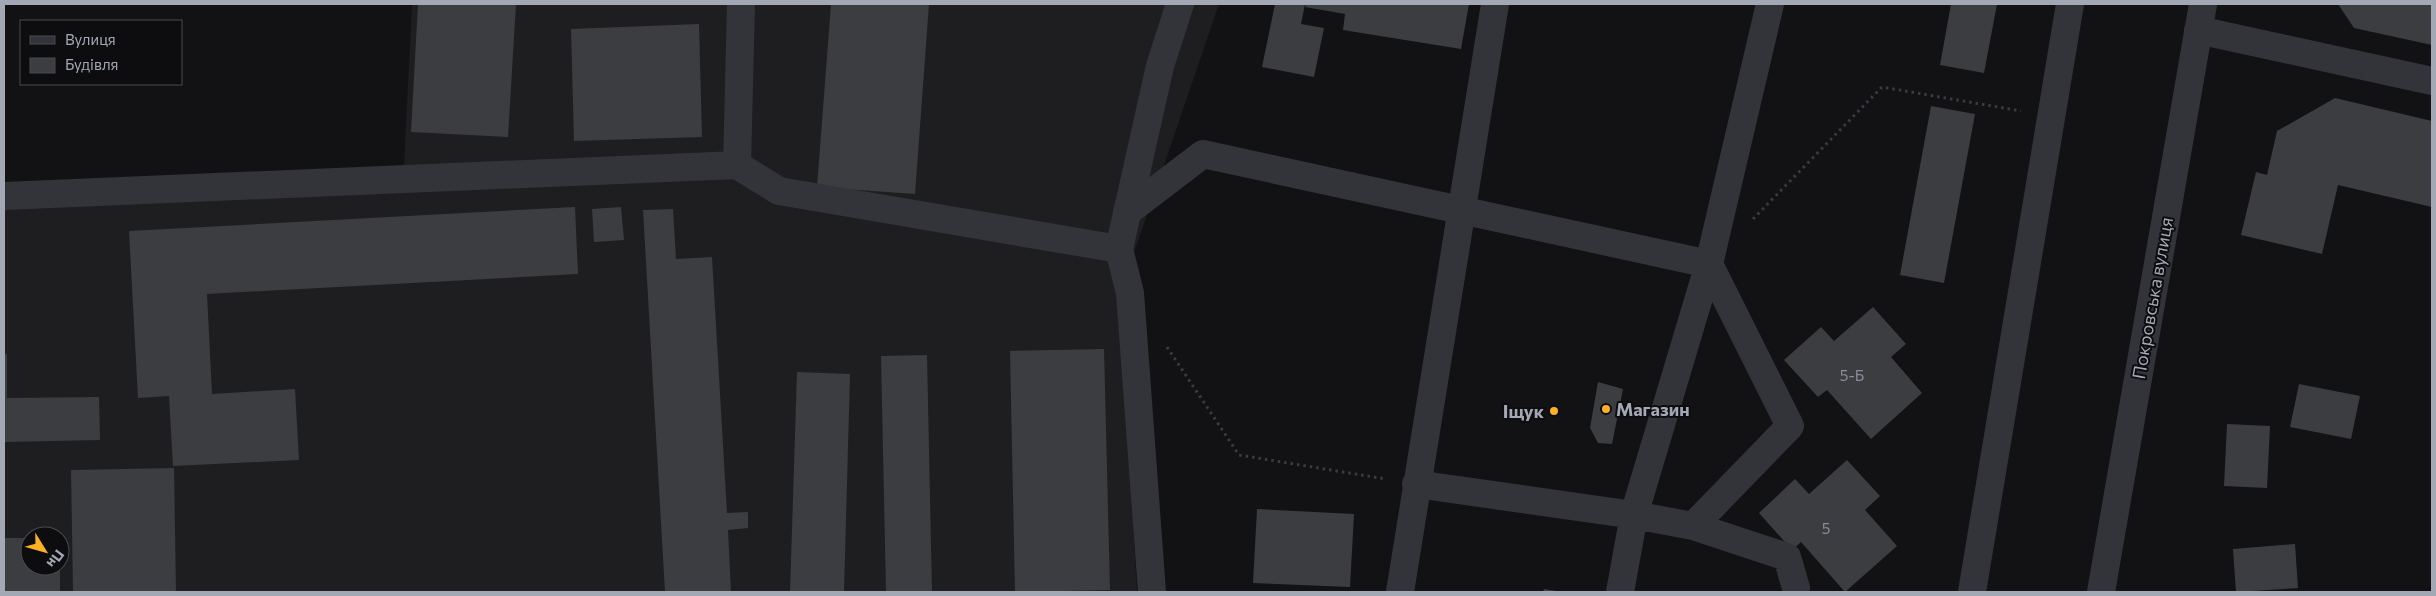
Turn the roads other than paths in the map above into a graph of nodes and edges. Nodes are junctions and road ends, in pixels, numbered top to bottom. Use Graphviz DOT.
graph roads {
  1 [pos="741,4"];
  2 [pos="1180,4"];
  3 [pos="1495,4"];
  4 [pos="1770,4"];
  5 [pos="2070,4"];
  6 [pos="2201,17"];
  7 [pos="2432,81"];
  8 [pos="737,164"];
  9 [pos="4,196"];
  10 [pos="1462,210"];
  11 [pos="1127,212"];
  12 [pos="1119,249"];
  13 [pos="1709,264"];
  14 [pos="1416,484"];
  15 [pos="1634,515"];
  16 [pos="1693,526"];
  17 [pos="1796,588"];
  18 [pos="1152,592"];
  19 [pos="1400,592"];
  20 [pos="1620,592"];
  21 [pos="1972,592"];
  22 [pos="2101,592"];
  1 -- 8 [label="street"];
  2 -- 11 [label="street"];
  3 -- 10 [label="street"];
  4 -- 13 [label="street"];
  5 -- 21 [label="street"];
  6 -- 7 [label="street"];
  6 -- 22 [label="street, Покровська вулиця"];
  8 -- 9 [label="street"];
  8 -- 12 [label="street"];
  10 -- 11 [label="street"];
  10 -- 13 [label="street"];
  10 -- 14 [label="street"];
  11 -- 12 [label="street"];
  12 -- 18 [label="street"];
  13 -- 15 [label="street"];
  13 -- 16 [label="street"];
  14 -- 15 [label="street"];
  14 -- 19 [label="street"];
  15 -- 16 [label="street"];
  15 -- 20 [label="street"];
  16 -- 17 [label="street"];
}
